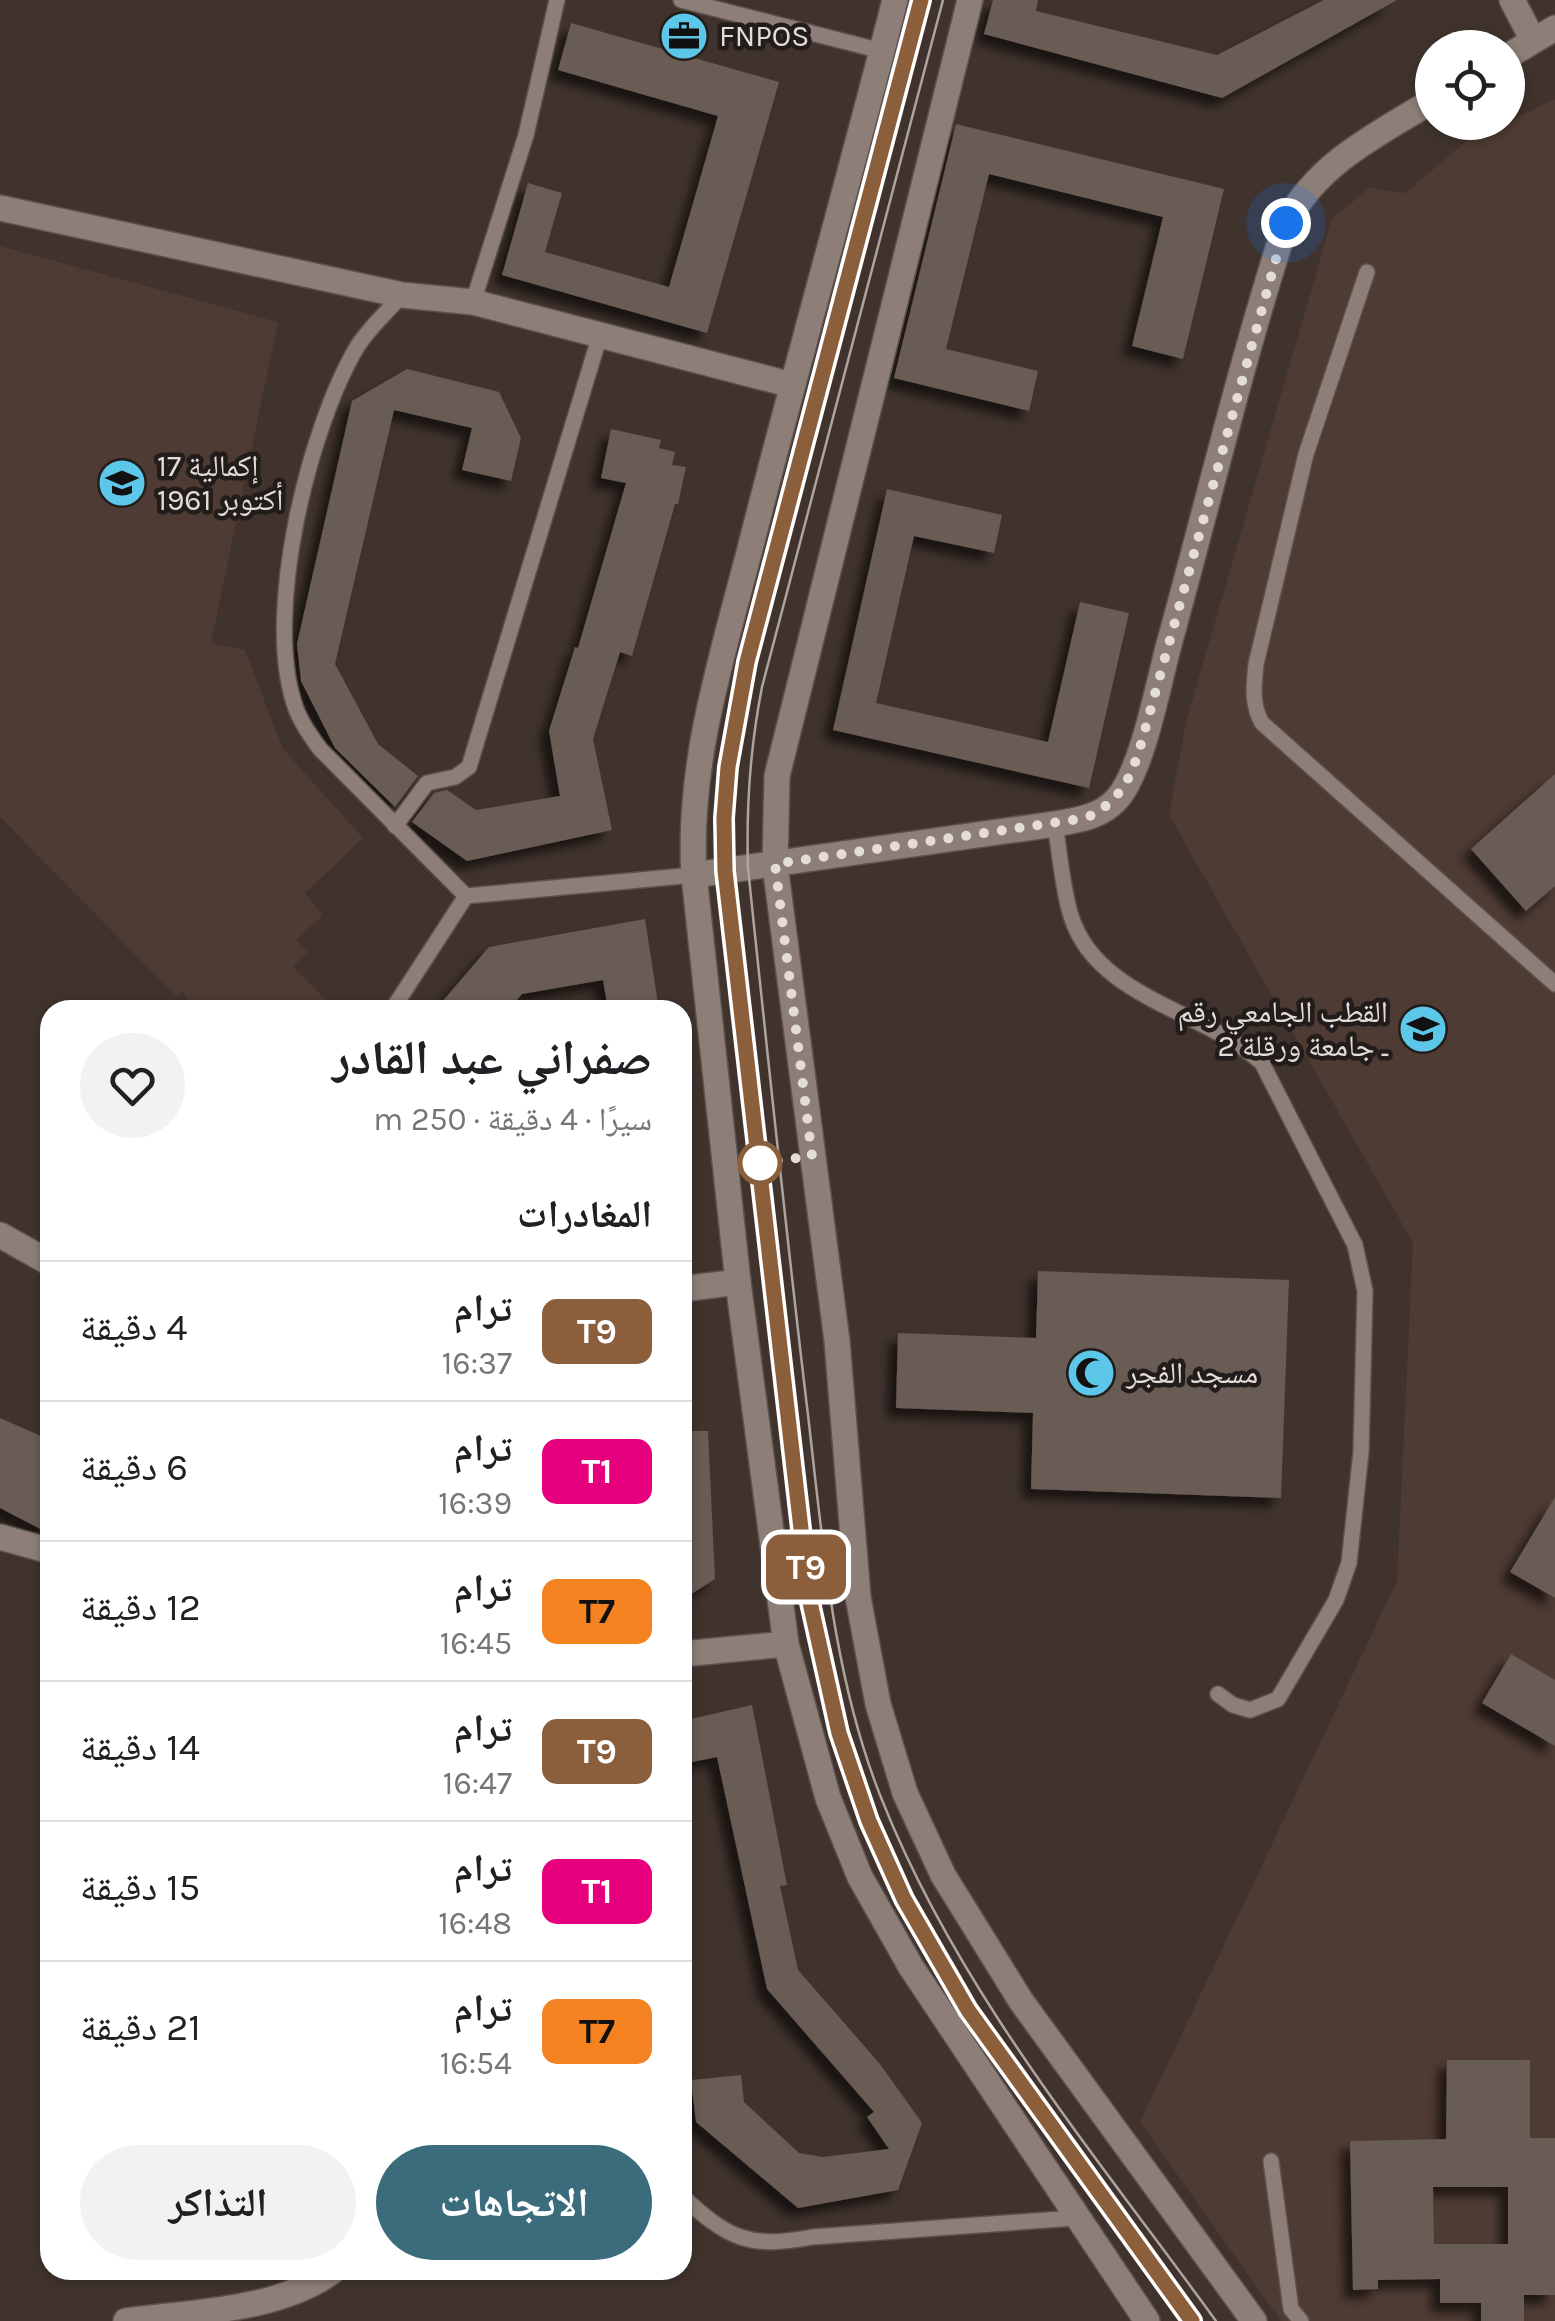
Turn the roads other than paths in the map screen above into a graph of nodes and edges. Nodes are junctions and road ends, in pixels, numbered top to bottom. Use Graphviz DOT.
graph roads {
  1 [pos="558,0"];
  2 [pos="681,0"];
  3 [pos="895,0"];
  4 [pos="970,0"];
  5 [pos="1512,0"];
  6 [pos="1544,34"];
  7 [pos="882,51"];
  8 [pos="1415,112"];
  9 [pos="0,208"];
  10 [pos="1367,272"];
  11 [pos="402,295"];
  12 [pos="472,302"];
  13 [pos="600,335"];
  14 [pos="792,385"];
  15 [pos="1055,824"];
  16 [pos="395,826"];
  17 [pos="775,864"];
  18 [pos="694,875"];
  19 [pos="466,896"];
  20 [pos="1555,984"];
  21 [pos="398,1000"];
  22 [pos="0,1235"];
  23 [pos="40,1257"];
  24 [pos="738,1282"];
  25 [pos="692,1288"];
  26 [pos="0,1537"];
  27 [pos="40,1548"];
  28 [pos="786,1644"];
  29 [pos="692,1653"];
  30 [pos="1218,1694"];
  31 [pos="1271,2160"];
  32 [pos="692,2205"];
  33 [pos="1075,2218"];
  34 [pos="321,2280"];
  35 [pos="126,2321"];
  36 [pos="1147,2321"];
  37 [pos="1254,2321"];
  38 [pos="1301,2321"];
  1 -- 12 [label="lane"];
  2 -- 7 [label="lane"];
  3 -- 7 [label="street"];
  4 -- 17 [label="street"];
  5 -- 6 [label="street"];
  7 -- 14 [label="street"];
  8 -- 15 [label="street"];
  9 -- 11 [label="street"];
  10 -- 20 [label="lane"];
  11 -- 12 [label="street"];
  11 -- 16 [label="lane"];
  12 -- 13 [label="street"];
  13 -- 14 [label="street"];
  13 -- 16 [label="lane"];
  14 -- 18 [label="street"];
  15 -- 17 [label="street"];
  15 -- 30 [label="lane"];
  16 -- 19 [label="lane"];
  17 -- 18 [label="street"];
  17 -- 37 [label="street"];
  18 -- 19 [label="lane"];
  18 -- 24 [label="street"];
  19 -- 21 [label="lane"];
  22 -- 23 [label="street"];
  24 -- 25 [label="street"];
  24 -- 28 [label="street"];
  26 -- 27 [label="street"];
  28 -- 29 [label="street"];
  28 -- 33 [label="street"];
  31 -- 38 [label="lane"];
  32 -- 33 [label="lane"];
  33 -- 36 [label="street"];
  34 -- 35 [label="street"];
}
